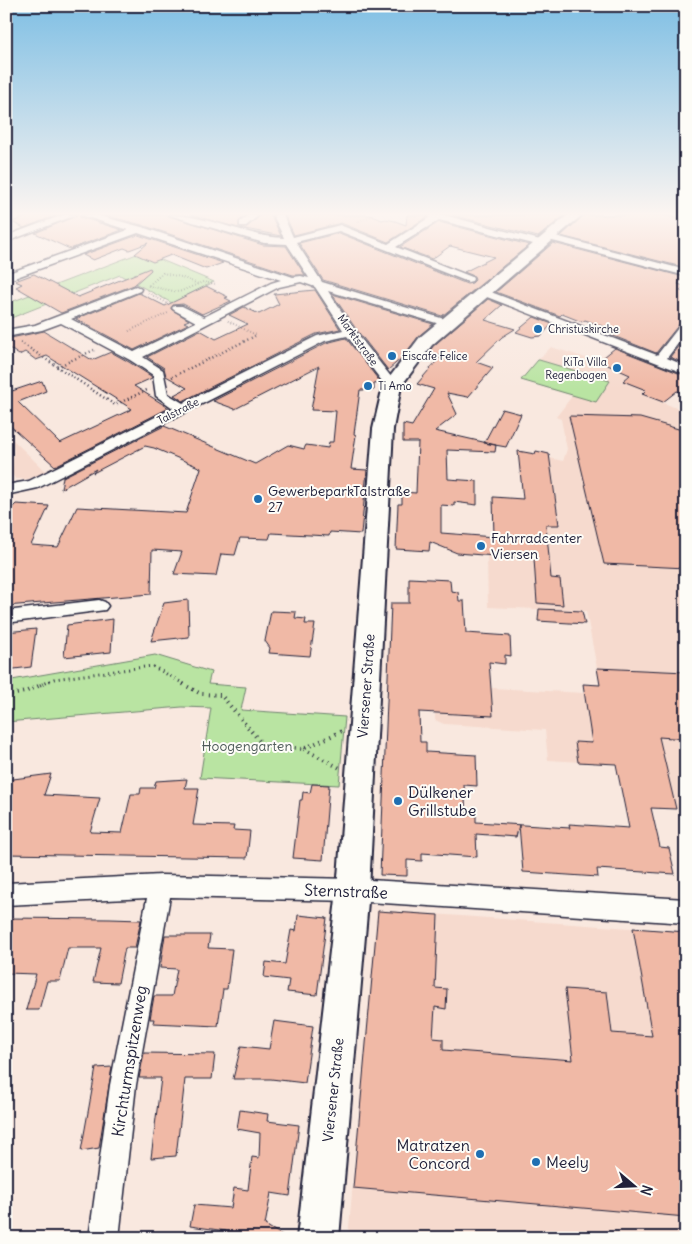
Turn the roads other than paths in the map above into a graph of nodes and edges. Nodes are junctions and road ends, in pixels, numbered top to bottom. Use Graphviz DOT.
graph roads {
  1 [pos="19,273"];
  2 [pos="271,273"];
  3 [pos="313,273"];
  4 [pos="455,273"];
  5 [pos="505,273"];
  6 [pos="6,278"];
  7 [pos="468,278"];
  8 [pos="292,280"];
  9 [pos="320,284"];
  10 [pos="136,289"];
  11 [pos="483,292"];
  12 [pos="178,308"];
  13 [pos="62,319"];
  14 [pos="205,322"];
  15 [pos="447,323"];
  16 [pos="686,326"];
  17 [pos="350,332"];
  18 [pos="6,334"];
  19 [pos="134,357"];
  20 [pos="660,359"];
  21 [pos="686,370"];
  22 [pos="392,386"];
  23 [pos="183,409"];
  24 [pos="6,490"];
  25 [pos="99,606"];
  26 [pos="6,617"];
  27 [pos="161,886"];
  28 [pos="353,890"];
  29 [pos="6,894"];
  30 [pos="686,911"];
  31 [pos="104,1238"];
  32 [pos="318,1238"];
  1 -- 6 [label="street"];
  2 -- 8 [label="street"];
  3 -- 9 [label="street, Marktstraße"];
  4 -- 7 [label="street"];
  5 -- 11 [label="main road, Viersener Straße"];
  8 -- 9 [label="street"];
  8 -- 14 [label="street"];
  9 -- 15 [label="street"];
  9 -- 17 [label="street, Marktstraße"];
  10 -- 13 [label="street"];
  11 -- 15 [label="main road, Viersener Straße"];
  11 -- 20 [label="street"];
  12 -- 14 [label="street"];
  13 -- 18 [label="street"];
  13 -- 19 [label="street"];
  14 -- 19 [label="street"];
  15 -- 22 [label="main road, Viersener Straße"];
  16 -- 20 [label="street"];
  17 -- 22 [label="street, Marktstraße"];
  17 -- 23 [label="street, Talstraße"];
  19 -- 23 [label="street"];
  20 -- 21 [label="street"];
  22 -- 28 [label="main road, Viersener Straße"];
  23 -- 24 [label="street, Talstraße"];
  25 -- 26 [label="street"];
  27 -- 28 [label="street, Sternstraße"];
  27 -- 29 [label="street, Sternstraße"];
  27 -- 31 [label="street, Kirchturmspitzenweg"];
  28 -- 30 [label="street, Sternstraße"];
  28 -- 32 [label="main road, Viersener Straße"];
}
